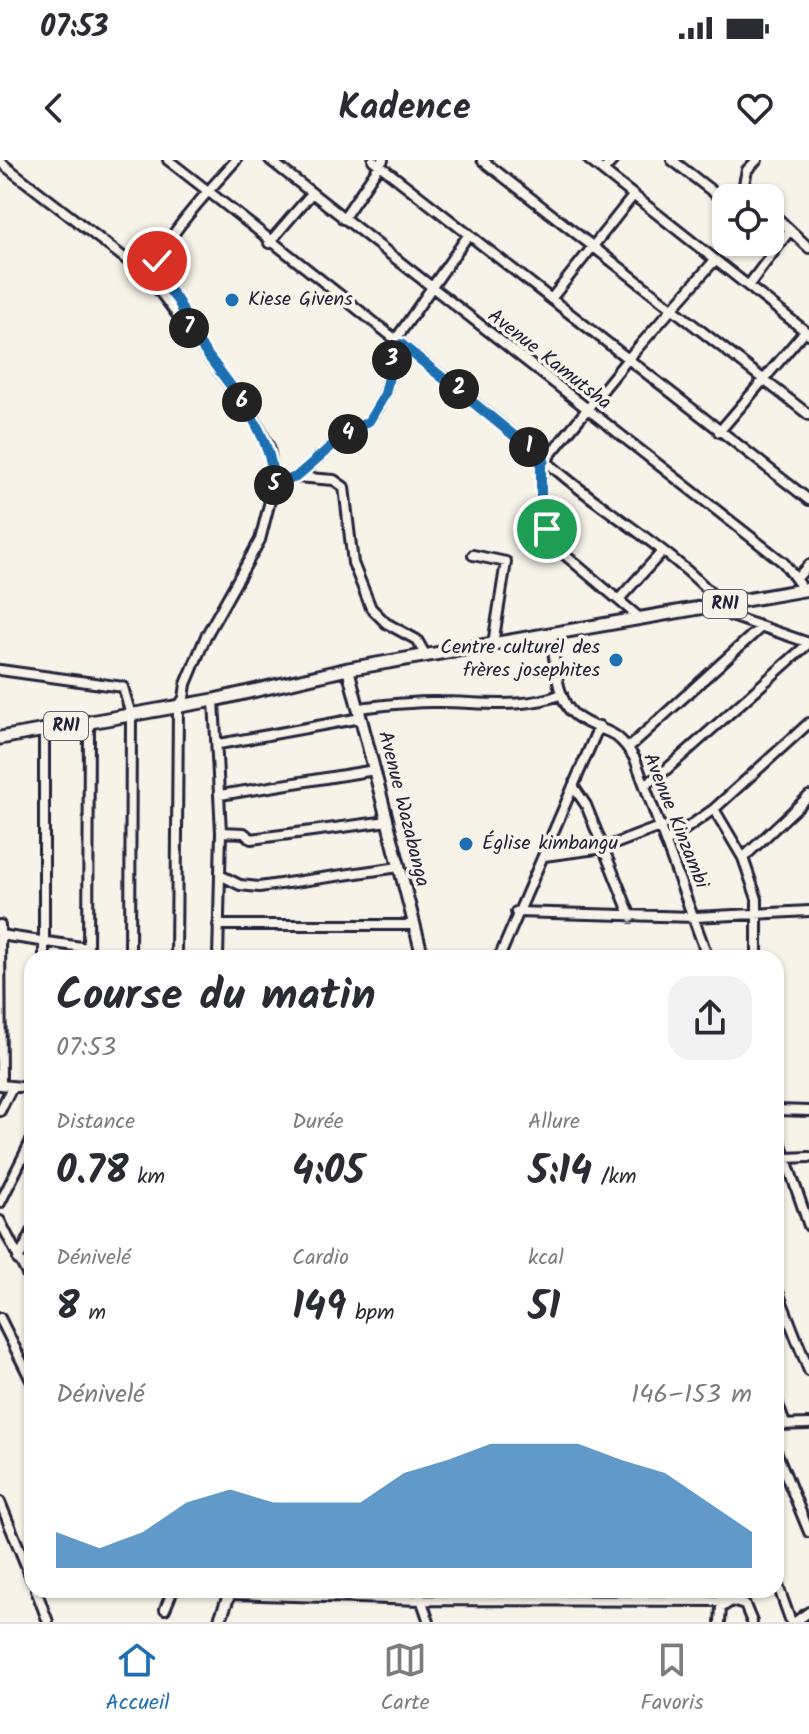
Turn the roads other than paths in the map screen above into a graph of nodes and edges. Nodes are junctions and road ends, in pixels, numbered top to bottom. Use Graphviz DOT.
graph roads {
  1 [pos="168,160"];
  2 [pos="236,160"];
  3 [pos="270,160"];
  4 [pos="482,160"];
  5 [pos="589,160"];
  6 [pos="613,160"];
  7 [pos="672,160"];
  8 [pos="741,160"];
  9 [pos="0,162"];
  10 [pos="379,162"];
  11 [pos="753,163"];
  12 [pos="603,171"];
  13 [pos="744,184"];
  14 [pos="712,191"];
  15 [pos="312,193"];
  16 [pos="208,194"];
  17 [pos="633,196"];
  18 [pos="343,219"];
  19 [pos="784,224"];
  20 [pos="790,230"];
  21 [pos="469,234"];
  22 [pos="784,238"];
  23 [pos="269,243"];
  24 [pos="592,247"];
  25 [pos="809,248"];
  26 [pos="770,256"];
  27 [pos="715,260"];
  28 [pos="748,286"];
  29 [pos="432,289"];
  30 [pos="551,299"];
  31 [pos="672,308"];
  32 [pos="188,326"];
  33 [pos="807,332"];
  34 [pos="399,342"];
  35 [pos="627,360"];
  36 [pos="764,380"];
  37 [pos="586,409"];
  38 [pos="809,415"];
  39 [pos="719,432"];
  40 [pos="544,460"];
  41 [pos="296,477"];
  42 [pos="274,485"];
  43 [pos="809,500"];
  44 [pos="661,553"];
  45 [pos="473,555"];
  46 [pos="809,565"];
  47 [pos="797,578"];
  48 [pos="807,589"];
  49 [pos="620,598"];
  50 [pos="718,605"];
  51 [pos="641,619"];
  52 [pos="760,628"];
  53 [pos="551,634"];
  54 [pos="809,643"];
  55 [pos="493,644"];
  56 [pos="426,656"];
  57 [pos="348,669"];
  58 [pos="0,670"];
  59 [pos="562,694"];
  60 [pos="214,700"];
  61 [pos="178,707"];
  62 [pos="360,713"];
  63 [pos="131,715"];
  64 [pos="89,722"];
  65 [pos="809,723"];
  66 [pos="599,726"];
  67 [pos="44,731"];
  68 [pos="0,738"];
  69 [pos="219,744"];
  70 [pos="628,748"];
  71 [pos="375,770"];
  72 [pos="645,784"];
  73 [pos="573,786"];
  74 [pos="220,795"];
  75 [pos="809,796"];
  76 [pos="714,809"];
  77 [pos="388,821"];
  78 [pos="662,826"];
  79 [pos="221,832"];
  80 [pos="668,841"];
  81 [pos="604,848"];
  82 [pos="544,856"];
  83 [pos="743,858"];
  84 [pos="399,867"];
  85 [pos="220,875"];
  86 [pos="809,911"];
  87 [pos="516,912"];
  88 [pos="757,914"];
  89 [pos="631,917"];
  90 [pos="695,917"];
  91 [pos="0,925"];
  92 [pos="218,925"];
  93 [pos="415,925"];
  94 [pos="0,935"];
  95 [pos="44,941"];
  96 [pos="88,948"];
  97 [pos="44,950"];
  98 [pos="130,950"];
  99 [pos="176,950"];
  100 [pos="218,950"];
  101 [pos="421,950"];
  102 [pos="502,950"];
  103 [pos="705,950"];
  104 [pos="757,950"];
  105 [pos="1,1085"];
  106 [pos="12,1087"];
  107 [pos="24,1088"];
  108 [pos="784,1110"];
  109 [pos="0,1111"];
  110 [pos="809,1111"];
  111 [pos="784,1152"];
  112 [pos="24,1155"];
  113 [pos="809,1157"];
  114 [pos="786,1158"];
  115 [pos="798,1200"];
  116 [pos="809,1201"];
  117 [pos="0,1203"];
  118 [pos="0,1221"];
  119 [pos="809,1226"];
  120 [pos="24,1248"];
  121 [pos="18,1260"];
  122 [pos="24,1270"];
  123 [pos="784,1307"];
  124 [pos="0,1318"];
  125 [pos="24,1366"];
  126 [pos="809,1371"];
  127 [pos="809,1424"];
  128 [pos="784,1425"];
  129 [pos="784,1471"];
  130 [pos="0,1502"];
  131 [pos="809,1532"];
  132 [pos="24,1560"];
  133 [pos="39,1598"];
  134 [pos="170,1598"];
  135 [pos="228,1598"];
  136 [pos="374,1598"];
  137 [pos="483,1598"];
  138 [pos="677,1598"];
  139 [pos="730,1598"];
  140 [pos="783,1598"];
  141 [pos="422,1600"];
  142 [pos="731,1601"];
  143 [pos="165,1609"];
  144 [pos="809,1612"];
  145 [pos="48,1622"];
  146 [pos="219,1622"];
  147 [pos="429,1622"];
  148 [pos="720,1622"];
  149 [pos="752,1622"];
  150 [pos="793,1622"];
  1 -- 16 [label="street"];
  2 -- 16 [label="street"];
  3 -- 15 [label="street, Avenue Kamutsha"];
  4 -- 24 [label="street"];
  5 -- 12 [label="street"];
  6 -- 12 [label="street"];
  7 -- 14 [label="street"];
  8 -- 11 [label="street"];
  9 -- 32 [label="street"];
  10 -- 18 [label="street"];
  10 -- 21 [label="street"];
  11 -- 13 [label="street"];
  12 -- 17 [label="street"];
  15 -- 18 [label="street, Avenue Kamutsha"];
  15 -- 23 [label="street"];
  16 -- 23 [label="street"];
  16 -- 32 [label="street"];
  17 -- 24 [label="street"];
  17 -- 27 [label="street"];
  18 -- 29 [label="street, Avenue Kamutsha"];
  19 -- 20 [label="street"];
  20 -- 22 [label="street"];
  20 -- 25 [label="street"];
  21 -- 29 [label="street"];
  21 -- 30 [label="street"];
  23 -- 34 [label="street"];
  24 -- 30 [label="street"];
  24 -- 31 [label="street"];
  26 -- 28 [label="street"];
  27 -- 28 [label="street"];
  27 -- 31 [label="street"];
  28 -- 33 [label="street"];
  29 -- 34 [label="street"];
  29 -- 37 [label="street, Avenue Kamutsha"];
  30 -- 35 [label="street"];
  31 -- 35 [label="street"];
  31 -- 36 [label="street"];
  32 -- 42 [label="street"];
  33 -- 36 [label="street"];
  34 -- 40 [label="street"];
  34 -- 41 [label="street"];
  35 -- 37 [label="street"];
  35 -- 39 [label="street"];
  36 -- 38 [label="street"];
  36 -- 39 [label="street"];
  37 -- 40 [label="street"];
  37 -- 47 [label="street, Avenue Kamutsha"];
  39 -- 43 [label="street"];
  40 -- 44 [label="street"];
  40 -- 49 [label="street"];
  41 -- 42 [label="street"];
  41 -- 56 [label="street"];
  42 -- 61 [label="street"];
  44 -- 49 [label="street"];
  44 -- 50 [label="street"];
  45 -- 55 [label="street"];
  46 -- 47 [label="street"];
  47 -- 48 [label="street, Avenue Kamutsha"];
  48 -- 50 [label="highway, RN1"];
  49 -- 51 [label="street"];
  50 -- 51 [label="highway, RN1"];
  50 -- 52 [label="street"];
  51 -- 53 [label="highway, RN1"];
  52 -- 54 [label="street"];
  52 -- 70 [label="street"];
  53 -- 55 [label="highway, RN1"];
  53 -- 59 [label="street"];
  54 -- 72 [label="street"];
  55 -- 56 [label="highway, RN1"];
  56 -- 57 [label="highway, RN1"];
  57 -- 60 [label="highway, RN1"];
  57 -- 62 [label="main road, Avenue Wazabanga"];
  58 -- 63 [label="street"];
  59 -- 62 [label="street"];
  59 -- 66 [label="street, Avenue Kinzambi"];
  60 -- 61 [label="highway, RN1"];
  60 -- 69 [label="street"];
  61 -- 63 [label="highway, RN1"];
  61 -- 99 [label="street"];
  62 -- 69 [label="street"];
  62 -- 71 [label="main road, Avenue Wazabanga"];
  63 -- 64 [label="highway, RN1"];
  63 -- 98 [label="street"];
  64 -- 67 [label="highway, RN1"];
  64 -- 96 [label="street"];
  65 -- 76 [label="street"];
  66 -- 70 [label="street, Avenue Kinzambi"];
  66 -- 73 [label="street"];
  67 -- 68 [label="highway, RN1"];
  67 -- 95 [label="street"];
  69 -- 74 [label="street"];
  70 -- 72 [label="street, Avenue Kinzambi"];
  71 -- 74 [label="street"];
  71 -- 77 [label="main road, Avenue Wazabanga"];
  72 -- 78 [label="street, Avenue Kinzambi"];
  73 -- 81 [label="street"];
  73 -- 82 [label="street"];
  74 -- 79 [label="street"];
  75 -- 83 [label="street"];
  76 -- 80 [label="street"];
  76 -- 83 [label="street"];
  77 -- 79 [label="street"];
  77 -- 84 [label="main road, Avenue Wazabanga"];
  78 -- 80 [label="street, Avenue Kinzambi"];
  78 -- 81 [label="street"];
  79 -- 85 [label="street"];
  80 -- 90 [label="street, Avenue Kinzambi"];
  81 -- 82 [label="street"];
  81 -- 89 [label="street"];
  82 -- 87 [label="street"];
  83 -- 88 [label="street"];
  84 -- 85 [label="street"];
  84 -- 93 [label="main road, Avenue Wazabanga"];
  85 -- 92 [label="street"];
  86 -- 88 [label="street"];
  87 -- 89 [label="street"];
  87 -- 102 [label="street"];
  88 -- 90 [label="street"];
  88 -- 104 [label="street"];
  89 -- 90 [label="street"];
  90 -- 103 [label="street, Avenue Kinzambi"];
  91 -- 94 [label="street"];
  92 -- 93 [label="street"];
  92 -- 100 [label="street"];
  93 -- 101 [label="main road, Avenue Wazabanga"];
  94 -- 95 [label="street"];
  94 -- 105 [label="street"];
  95 -- 96 [label="street"];
  95 -- 97 [label="street"];
  105 -- 106 [label="street"];
  106 -- 107 [label="street"];
  106 -- 109 [label="street"];
  108 -- 110 [label="street"];
  111 -- 114 [label="street"];
  112 -- 117 [label="street"];
  113 -- 114 [label="street"];
  114 -- 115 [label="street"];
  115 -- 116 [label="street"];
  115 -- 119 [label="street"];
  118 -- 121 [label="street"];
  120 -- 121 [label="street"];
  121 -- 122 [label="street"];
  123 -- 126 [label="street"];
  124 -- 125 [label="street"];
  127 -- 128 [label="street"];
  129 -- 131 [label="street"];
  130 -- 132 [label="street"];
  133 -- 145 [label="street"];
  134 -- 143 [label="street"];
  135 -- 146 [label="main road"];
  136 -- 141 [label="street"];
  137 -- 141 [label="street"];
  138 -- 142 [label="street"];
  139 -- 142 [label="street"];
  140 -- 150 [label="street"];
  141 -- 147 [label="street"];
  142 -- 148 [label="street"];
  142 -- 149 [label="street"];
  144 -- 150 [label="street"];
}
